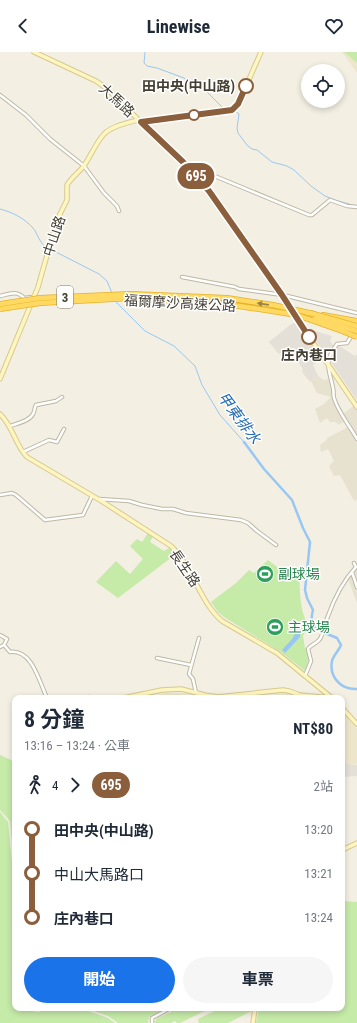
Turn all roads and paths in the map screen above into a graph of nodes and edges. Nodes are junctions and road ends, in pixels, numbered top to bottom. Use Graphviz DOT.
graph roads {
  1 [pos="34,52"];
  2 [pos="261,52"];
  3 [pos="0,95"];
  4 [pos="140,121"];
  5 [pos="183,162"];
  6 [pos="84,166"];
  7 [pos="357,207"];
  8 [pos="119,211"];
  9 [pos="182,277"];
  10 [pos="282,295"];
  11 [pos="0,296"];
  12 [pos="131,296"];
  13 [pos="34,297"];
  14 [pos="287,302"];
  15 [pos="242,303"];
  16 [pos="0,304"];
  17 [pos="0,309"];
  18 [pos="310,313"];
  19 [pos="357,313"];
  20 [pos="297,317"];
  21 [pos="357,321"];
  22 [pos="357,326"];
  23 [pos="357,331"];
  24 [pos="357,337"];
  25 [pos="328,364"];
  26 [pos="0,379"];
  27 [pos="62,397"];
  28 [pos="357,407"];
  29 [pos="0,414"];
  30 [pos="10,426"];
  31 [pos="64,429"];
  32 [pos="357,439"];
  33 [pos="22,453"];
  34 [pos="0,495"];
  35 [pos="92,496"];
  36 [pos="96,498"];
  37 [pos="276,545"];
  38 [pos="354,563"];
  39 [pos="357,568"];
  40 [pos="352,572"];
  41 [pos="357,587"];
  42 [pos="0,636"];
  43 [pos="199,638"];
  44 [pos="4,645"];
  45 [pos="0,648"];
  46 [pos="157,658"];
  47 [pos="191,665"];
  48 [pos="305,676"];
  49 [pos="196,692"];
  50 [pos="46,695"];
  51 [pos="138,695"];
  52 [pos="209,695"];
  53 [pos="237,695"];
  54 [pos="300,695"];
  55 [pos="327,695"];
  56 [pos="345,711"];
  57 [pos="357,724"];
  58 [pos="357,843"];
  59 [pos="345,849"];
  60 [pos="165,1011"];
  61 [pos="255,1011"];
  62 [pos="152,1023"];
  63 [pos="253,1023"];
  1 -- 4 [label="street, 大馬路"];
  2 -- 4 [label="street, 中山路"];
  3 -- 6 [label="street"];
  4 -- 5 [label="street, 大馬路"];
  4 -- 6 [label="street, 中山路"];
  5 -- 7 [label="street"];
  5 -- 10 [label="street, 大馬路"];
  6 -- 8 [label="street"];
  6 -- 13 [label="street, 中山路"];
  9 -- 10 [label="street"];
  10 -- 14 [label="street, 大馬路"];
  10 -- 19 [label="street"];
  11 -- 13 [label="street"];
  12 -- 15 [label="highway, 福爾摩沙高速公路 / 3"];
  12 -- 16 [label="highway, 福爾摩沙高速公路 / 3, bridge"];
  12 -- 17 [label="highway, 福爾摩沙高速公路 / 3, bridge"];
  13 -- 26 [label="street, 中山路"];
  18 -- 15 [label="highway, 福爾摩沙高速公路 / 3, one-way"];
  15 -- 20 [label="highway, 福爾摩沙高速公路 / 3"];
  18 -- 21 [label="highway, bridge"];
  18 -- 22 [label="highway, 福爾摩沙高速公路 / 3, bridge"];
  20 -- 23 [label="highway, 福爾摩沙高速公路 / 3, bridge"];
  20 -- 24 [label="highway, bridge"];
  20 -- 25 [label="street"];
  21 -- 25 [label="street"];
  25 -- 28 [label="street"];
  25 -- 32 [label="street"];
  27 -- 30 [label="street"];
  29 -- 30 [label="street"];
  30 -- 33 [label="street"];
  31 -- 33 [label="street"];
  33 -- 35 [label="street, 長生路"];
  34 -- 35 [label="street"];
  35 -- 36 [label="street, 長生路"];
  36 -- 37 [label="street"];
  36 -- 48 [label="street, 長生路"];
  38 -- 39 [label="street"];
  39 -- 40 [label="street"];
  40 -- 41 [label="street"];
  40 -- 48 [label="street"];
  42 -- 44 [label="street"];
  43 -- 47 [label="street"];
  44 -- 45 [label="street"];
  44 -- 50 [label="street"];
  46 -- 47 [label="street"];
  47 -- 49 [label="street"];
  48 -- 55 [label="street, 長生路"];
  49 -- 51 [label="street"];
  49 -- 52 [label="street"];
  53 -- 54 [label="street"];
  56 -- 57 [label="street"];
  58 -- 59 [label="street"];
  60 -- 62 [label="street"];
  61 -- 63 [label="street"];
}
